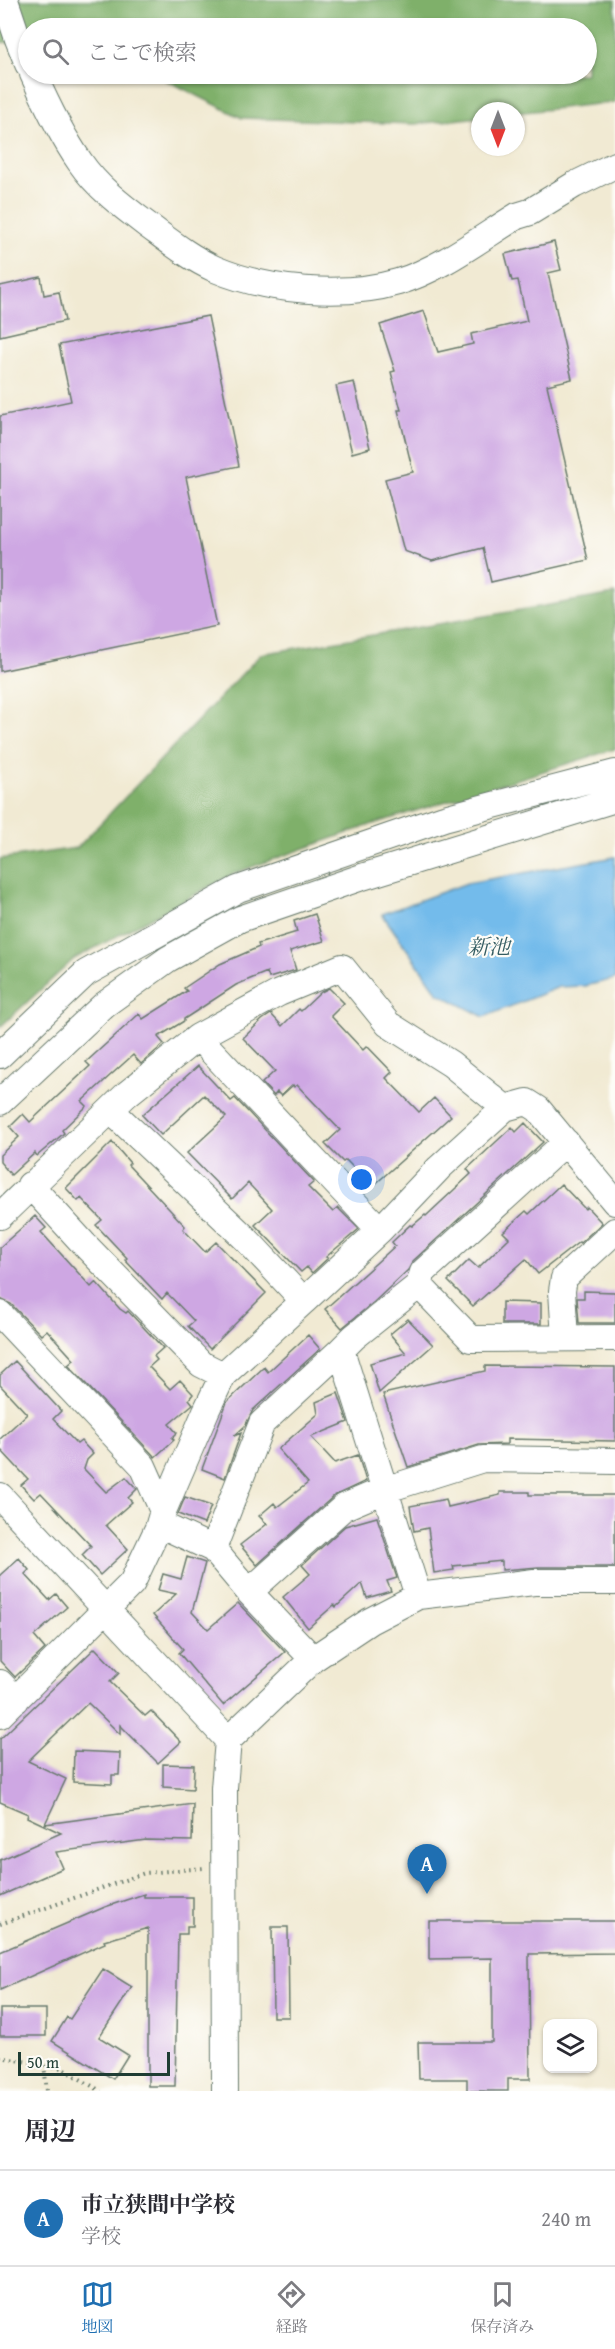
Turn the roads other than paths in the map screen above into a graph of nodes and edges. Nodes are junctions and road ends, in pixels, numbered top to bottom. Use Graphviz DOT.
graph roads {
  1 [pos="5,0"];
  2 [pos="18,39"];
  3 [pos="38,84"];
  4 [pos="615,165"];
  5 [pos="615,773"];
  6 [pos="615,799"];
  7 [pos="198,1037"];
  8 [pos="0,1055"];
  9 [pos="0,1102"];
  10 [pos="505,1108"];
  11 [pos="113,1109"];
  12 [pos="566,1142"];
  13 [pos="30,1185"];
  14 [pos="615,1202"];
  15 [pos="0,1216"];
  16 [pos="380,1230"];
  17 [pos="615,1231"];
  18 [pos="419,1286"];
  19 [pos="304,1301"];
  20 [pos="0,1314"];
  21 [pos="565,1338"];
  22 [pos="615,1338"];
  23 [pos="341,1350"];
  24 [pos="224,1376"];
  25 [pos="615,1461"];
  26 [pos="385,1490"];
  27 [pos="0,1496"];
  28 [pos="161,1520"];
  29 [pos="213,1549"];
  30 [pos="615,1582"];
  31 [pos="249,1592"];
  32 [pos="418,1596"];
  33 [pos="105,1609"];
  34 [pos="313,1659"];
  35 [pos="5,1699"];
  36 [pos="228,1740"];
  37 [pos="225,2091"];
  1 -- 2 [label="street"];
  3 -- 4 [label="street"];
  5 -- 8 [label="street"];
  6 -- 9 [label="street"];
  7 -- 10 [label="street"];
  7 -- 11 [label="street"];
  7 -- 16 [label="street"];
  10 -- 12 [label="street"];
  10 -- 16 [label="street"];
  11 -- 13 [label="street"];
  11 -- 19 [label="street"];
  12 -- 14 [label="street"];
  12 -- 18 [label="street"];
  13 -- 15 [label="street"];
  13 -- 24 [label="street"];
  16 -- 19 [label="street"];
  17 -- 21 [label="street"];
  18 -- 21 [label="street"];
  18 -- 23 [label="street"];
  19 -- 24 [label="street"];
  20 -- 28 [label="street"];
  21 -- 22 [label="street"];
  23 -- 26 [label="street"];
  23 -- 29 [label="street"];
  24 -- 28 [label="street"];
  25 -- 26 [label="street"];
  26 -- 31 [label="street"];
  26 -- 32 [label="street"];
  27 -- 33 [label="street"];
  28 -- 29 [label="street"];
  28 -- 33 [label="street"];
  29 -- 31 [label="street"];
  30 -- 32 [label="street"];
  31 -- 34 [label="street"];
  32 -- 34 [label="street"];
  33 -- 35 [label="street"];
  33 -- 36 [label="street"];
  34 -- 36 [label="street"];
  36 -- 37 [label="street"];
}
